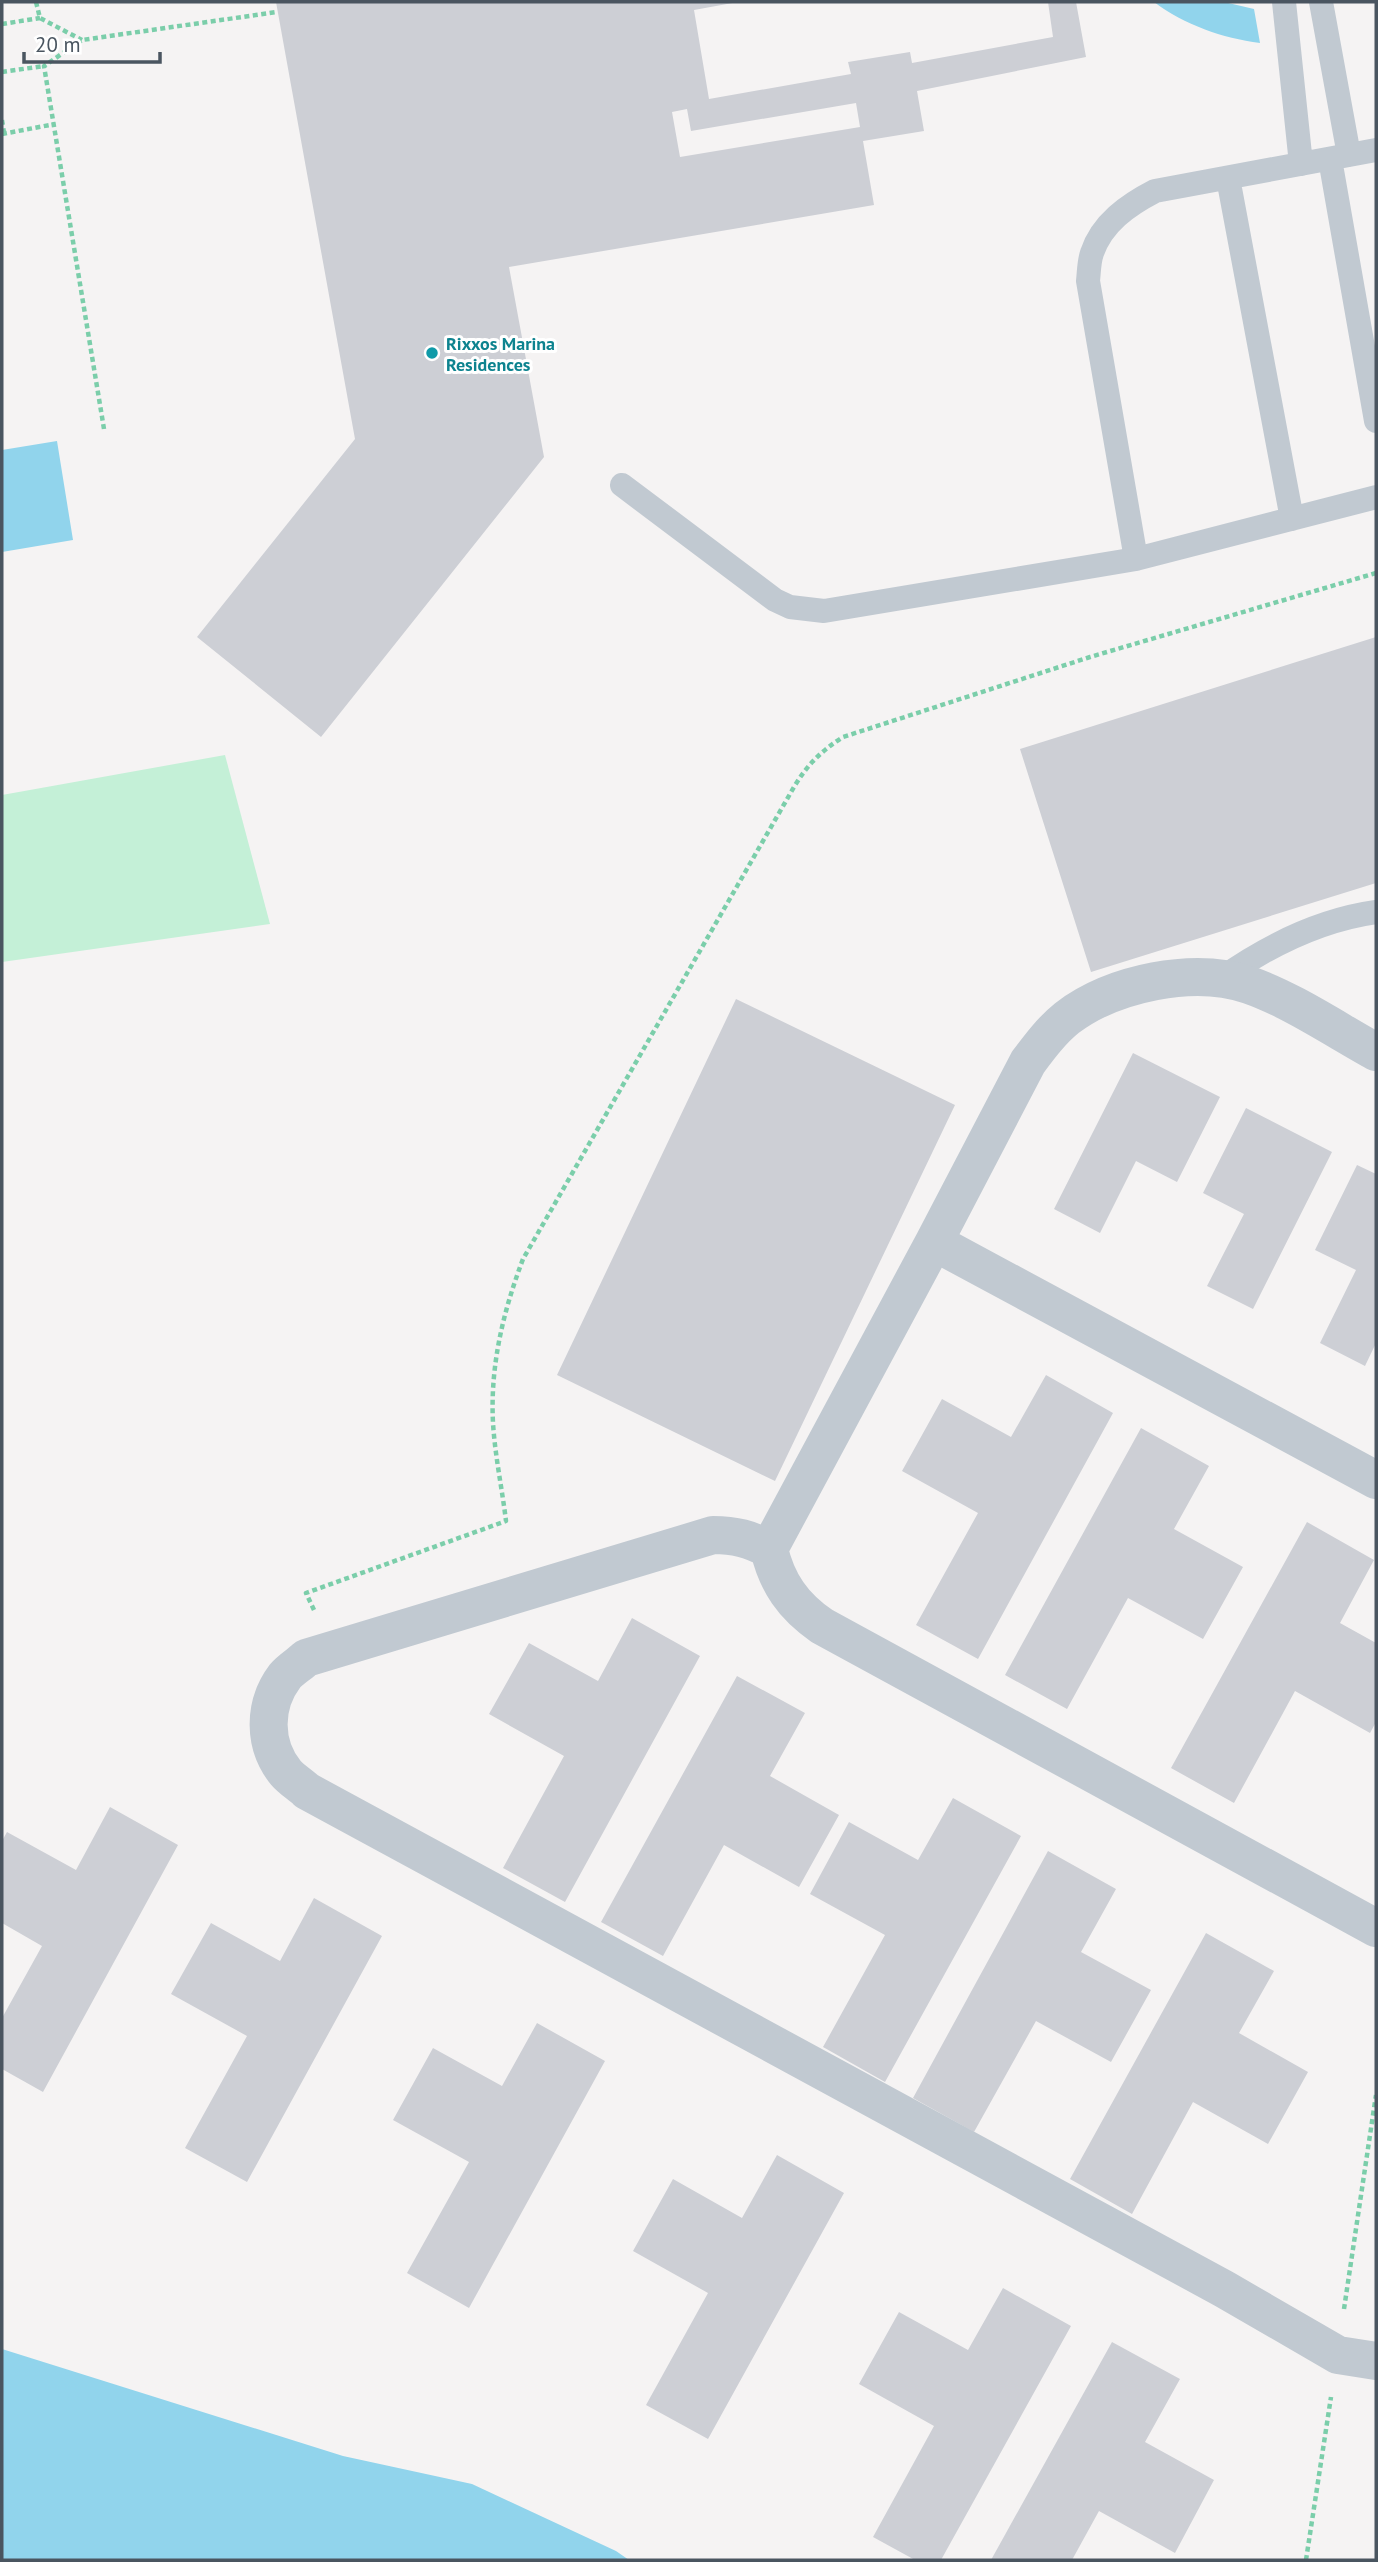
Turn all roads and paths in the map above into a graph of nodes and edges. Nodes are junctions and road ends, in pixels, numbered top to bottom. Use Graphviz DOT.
graph roads {
  1 [pos="36,2"];
  2 [pos="1284,2"];
  3 [pos="1321,2"];
  4 [pos="278,12"];
  5 [pos="40,18"];
  6 [pos="2,24"];
  7 [pos="82,40"];
  8 [pos="44,66"];
  9 [pos="2,72"];
  10 [pos="2,120"];
  11 [pos="55,124"];
  12 [pos="3,133"];
  13 [pos="1376,150"];
  14 [pos="1339,157"];
  15 [pos="1301,164"];
  16 [pos="1228,178"];
  17 [pos="1376,421"];
  18 [pos="104,429"];
  19 [pos="622,485"];
  20 [pos="1376,497"];
  21 [pos="1292,519"];
  22 [pos="1136,559"];
  23 [pos="1376,573"];
  24 [pos="1376,912"];
  25 [pos="1222,978"];
  26 [pos="1376,1052"];
  27 [pos="934,1242"];
  28 [pos="1376,1480"];
  29 [pos="769,1549"];
  30 [pos="332,1649"];
  31 [pos="1376,1928"];
  32 [pos="1376,2361"];
  1 -- 5 [label="path"];
  2 -- 15 [label="lane"];
  3 -- 14 [label="lane"];
  4 -- 7 [label="path"];
  5 -- 6 [label="path"];
  5 -- 7 [label="path"];
  7 -- 8 [label="path"];
  8 -- 9 [label="path"];
  8 -- 11 [label="path"];
  10 -- 12 [label="path"];
  11 -- 12 [label="path"];
  11 -- 18 [label="path"];
  13 -- 14 [label="lane"];
  14 -- 15 [label="lane"];
  14 -- 17 [label="lane"];
  15 -- 16 [label="lane"];
  16 -- 21 [label="lane"];
  16 -- 22 [label="lane"];
  19 -- 22 [label="lane"];
  20 -- 21 [label="lane"];
  21 -- 22 [label="lane"];
  23 -- 30 [label="path"];
  24 -- 25 [label="lane"];
  25 -- 26 [label="street"];
  25 -- 27 [label="street"];
  27 -- 28 [label="street"];
  27 -- 29 [label="street"];
  29 -- 30 [label="street"];
  29 -- 31 [label="street"];
  30 -- 32 [label="street"];
}
